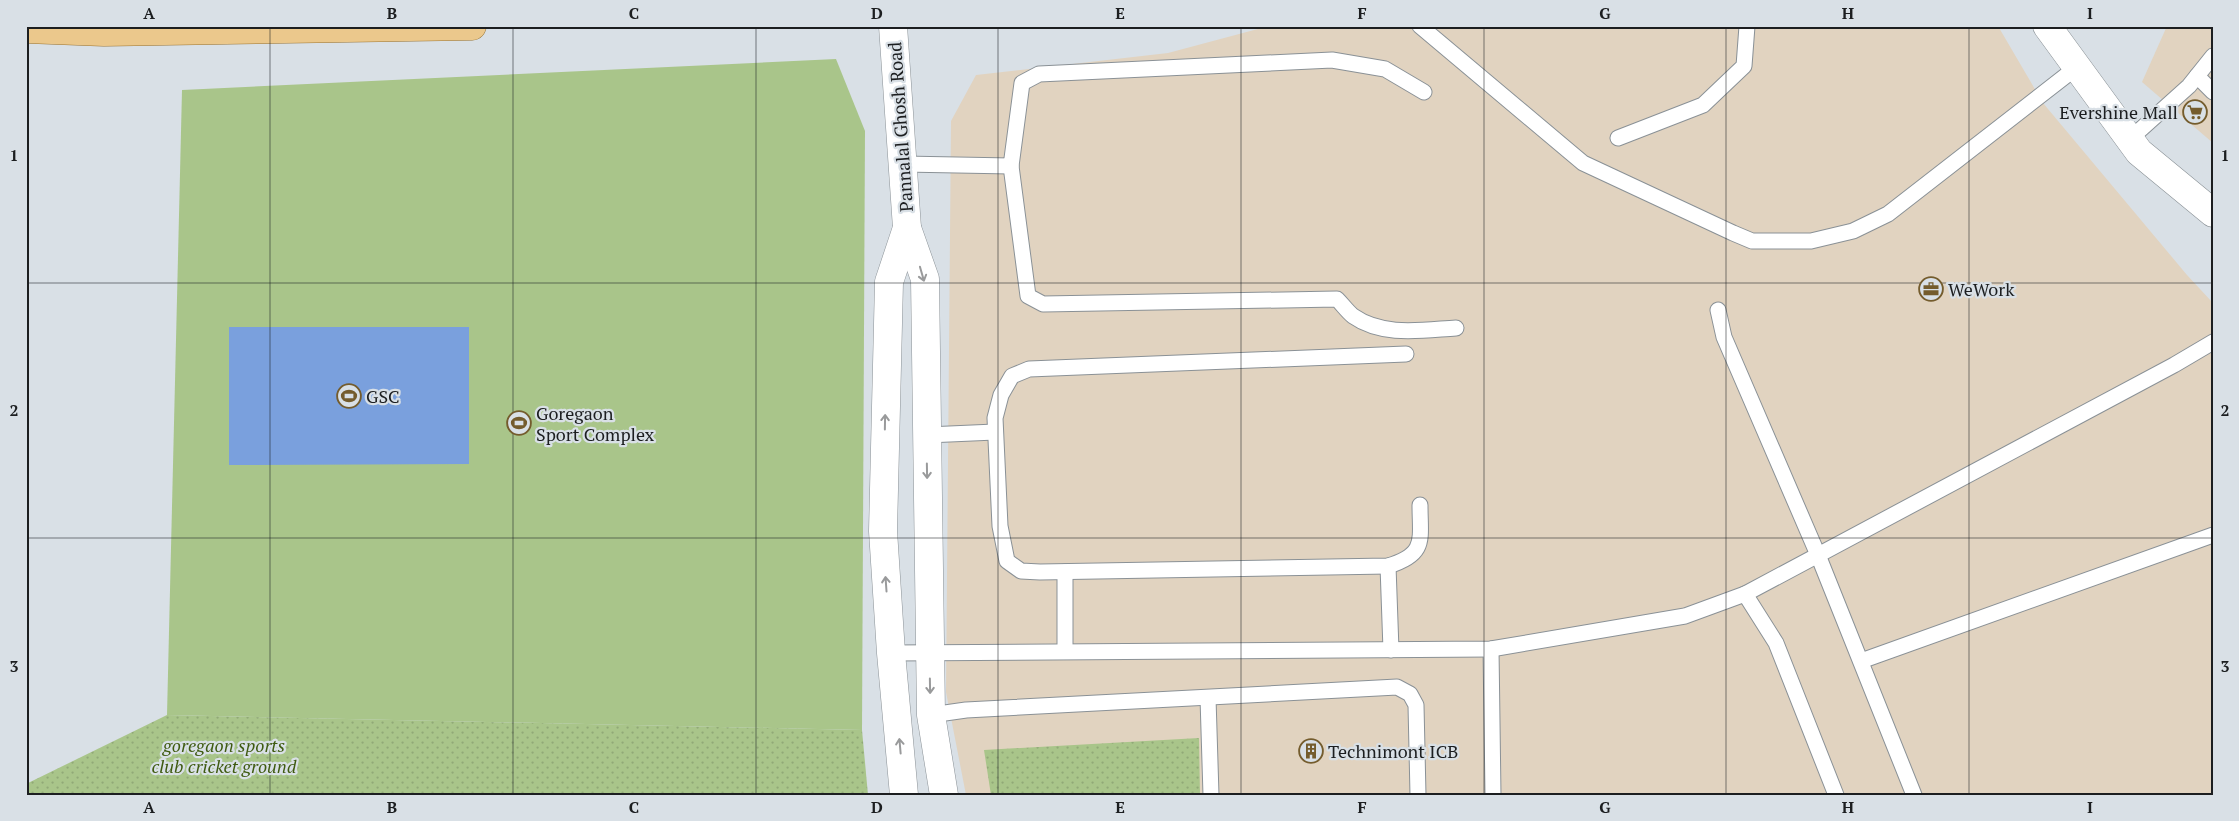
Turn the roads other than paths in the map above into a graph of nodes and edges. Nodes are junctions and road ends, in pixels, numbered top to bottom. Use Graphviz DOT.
graph roads {
  1 [pos="472,26"];
  2 [pos="893,26"];
  3 [pos="1420,26"];
  4 [pos="1747,26"];
  5 [pos="2047,26"];
  6 [pos="26,29"];
  7 [pos="2213,56"];
  8 [pos="2077,67"];
  9 [pos="2197,76"];
  10 [pos="1424,92"];
  11 [pos="2213,92"];
  12 [pos="1618,138"];
  13 [pos="2130,139"];
  14 [pos="903,164"];
  15 [pos="1011,166"];
  16 [pos="2213,213"];
  17 [pos="907,228"];
  18 [pos="1718,310"];
  19 [pos="1456,328"];
  20 [pos="2213,342"];
  21 [pos="1406,354"];
  22 [pos="995,432"];
  23 [pos="927,435"];
  24 [pos="1420,505"];
  25 [pos="2213,535"];
  26 [pos="1818,555"];
  27 [pos="1388,566"];
  28 [pos="1065,572"];
  29 [pos="1745,594"];
  30 [pos="1491,649"];
  31 [pos="1391,650"];
  32 [pos="1065,651"];
  33 [pos="930,652"];
  34 [pos="891,653"];
  35 [pos="1861,661"];
  36 [pos="1208,698"];
  37 [pos="931,715"];
  38 [pos="904,795"];
  39 [pos="944,795"];
  40 [pos="1211,795"];
  41 [pos="1418,795"];
  42 [pos="1493,795"];
  43 [pos="1836,795"];
  44 [pos="1914,795"];
  1 -- 6 [label="main road"];
  2 -- 14 [label="street, Pannalal Ghosh Road"];
  3 -- 8 [label="lane"];
  4 -- 12 [label="lane"];
  5 -- 8 [label="street"];
  7 -- 9 [label="lane"];
  8 -- 13 [label="street"];
  9 -- 11 [label="lane"];
  9 -- 13 [label="lane"];
  10 -- 15 [label="lane"];
  13 -- 16 [label="street"];
  14 -- 15 [label="lane"];
  14 -- 17 [label="street, Pannalal Ghosh Road"];
  15 -- 19 [label="lane"];
  17 -- 23 [label="street, one-way"];
  34 -- 17 [label="street, one-way"];
  18 -- 26 [label="lane"];
  20 -- 26 [label="lane"];
  21 -- 22 [label="lane"];
  22 -- 23 [label="lane"];
  22 -- 28 [label="lane"];
  23 -- 33 [label="street, one-way"];
  24 -- 27 [label="lane"];
  25 -- 35 [label="lane"];
  26 -- 29 [label="lane"];
  26 -- 35 [label="lane"];
  27 -- 28 [label="lane"];
  27 -- 31 [label="lane"];
  28 -- 32 [label="lane"];
  29 -- 30 [label="lane"];
  29 -- 43 [label="lane"];
  30 -- 31 [label="lane"];
  30 -- 42 [label="lane"];
  31 -- 32 [label="lane"];
  32 -- 33 [label="lane"];
  33 -- 34 [label="lane"];
  33 -- 37 [label="street, one-way"];
  38 -- 34 [label="street, one-way"];
  35 -- 44 [label="lane"];
  36 -- 37 [label="lane"];
  36 -- 40 [label="lane"];
  36 -- 41 [label="lane"];
  37 -- 39 [label="street"];
}
